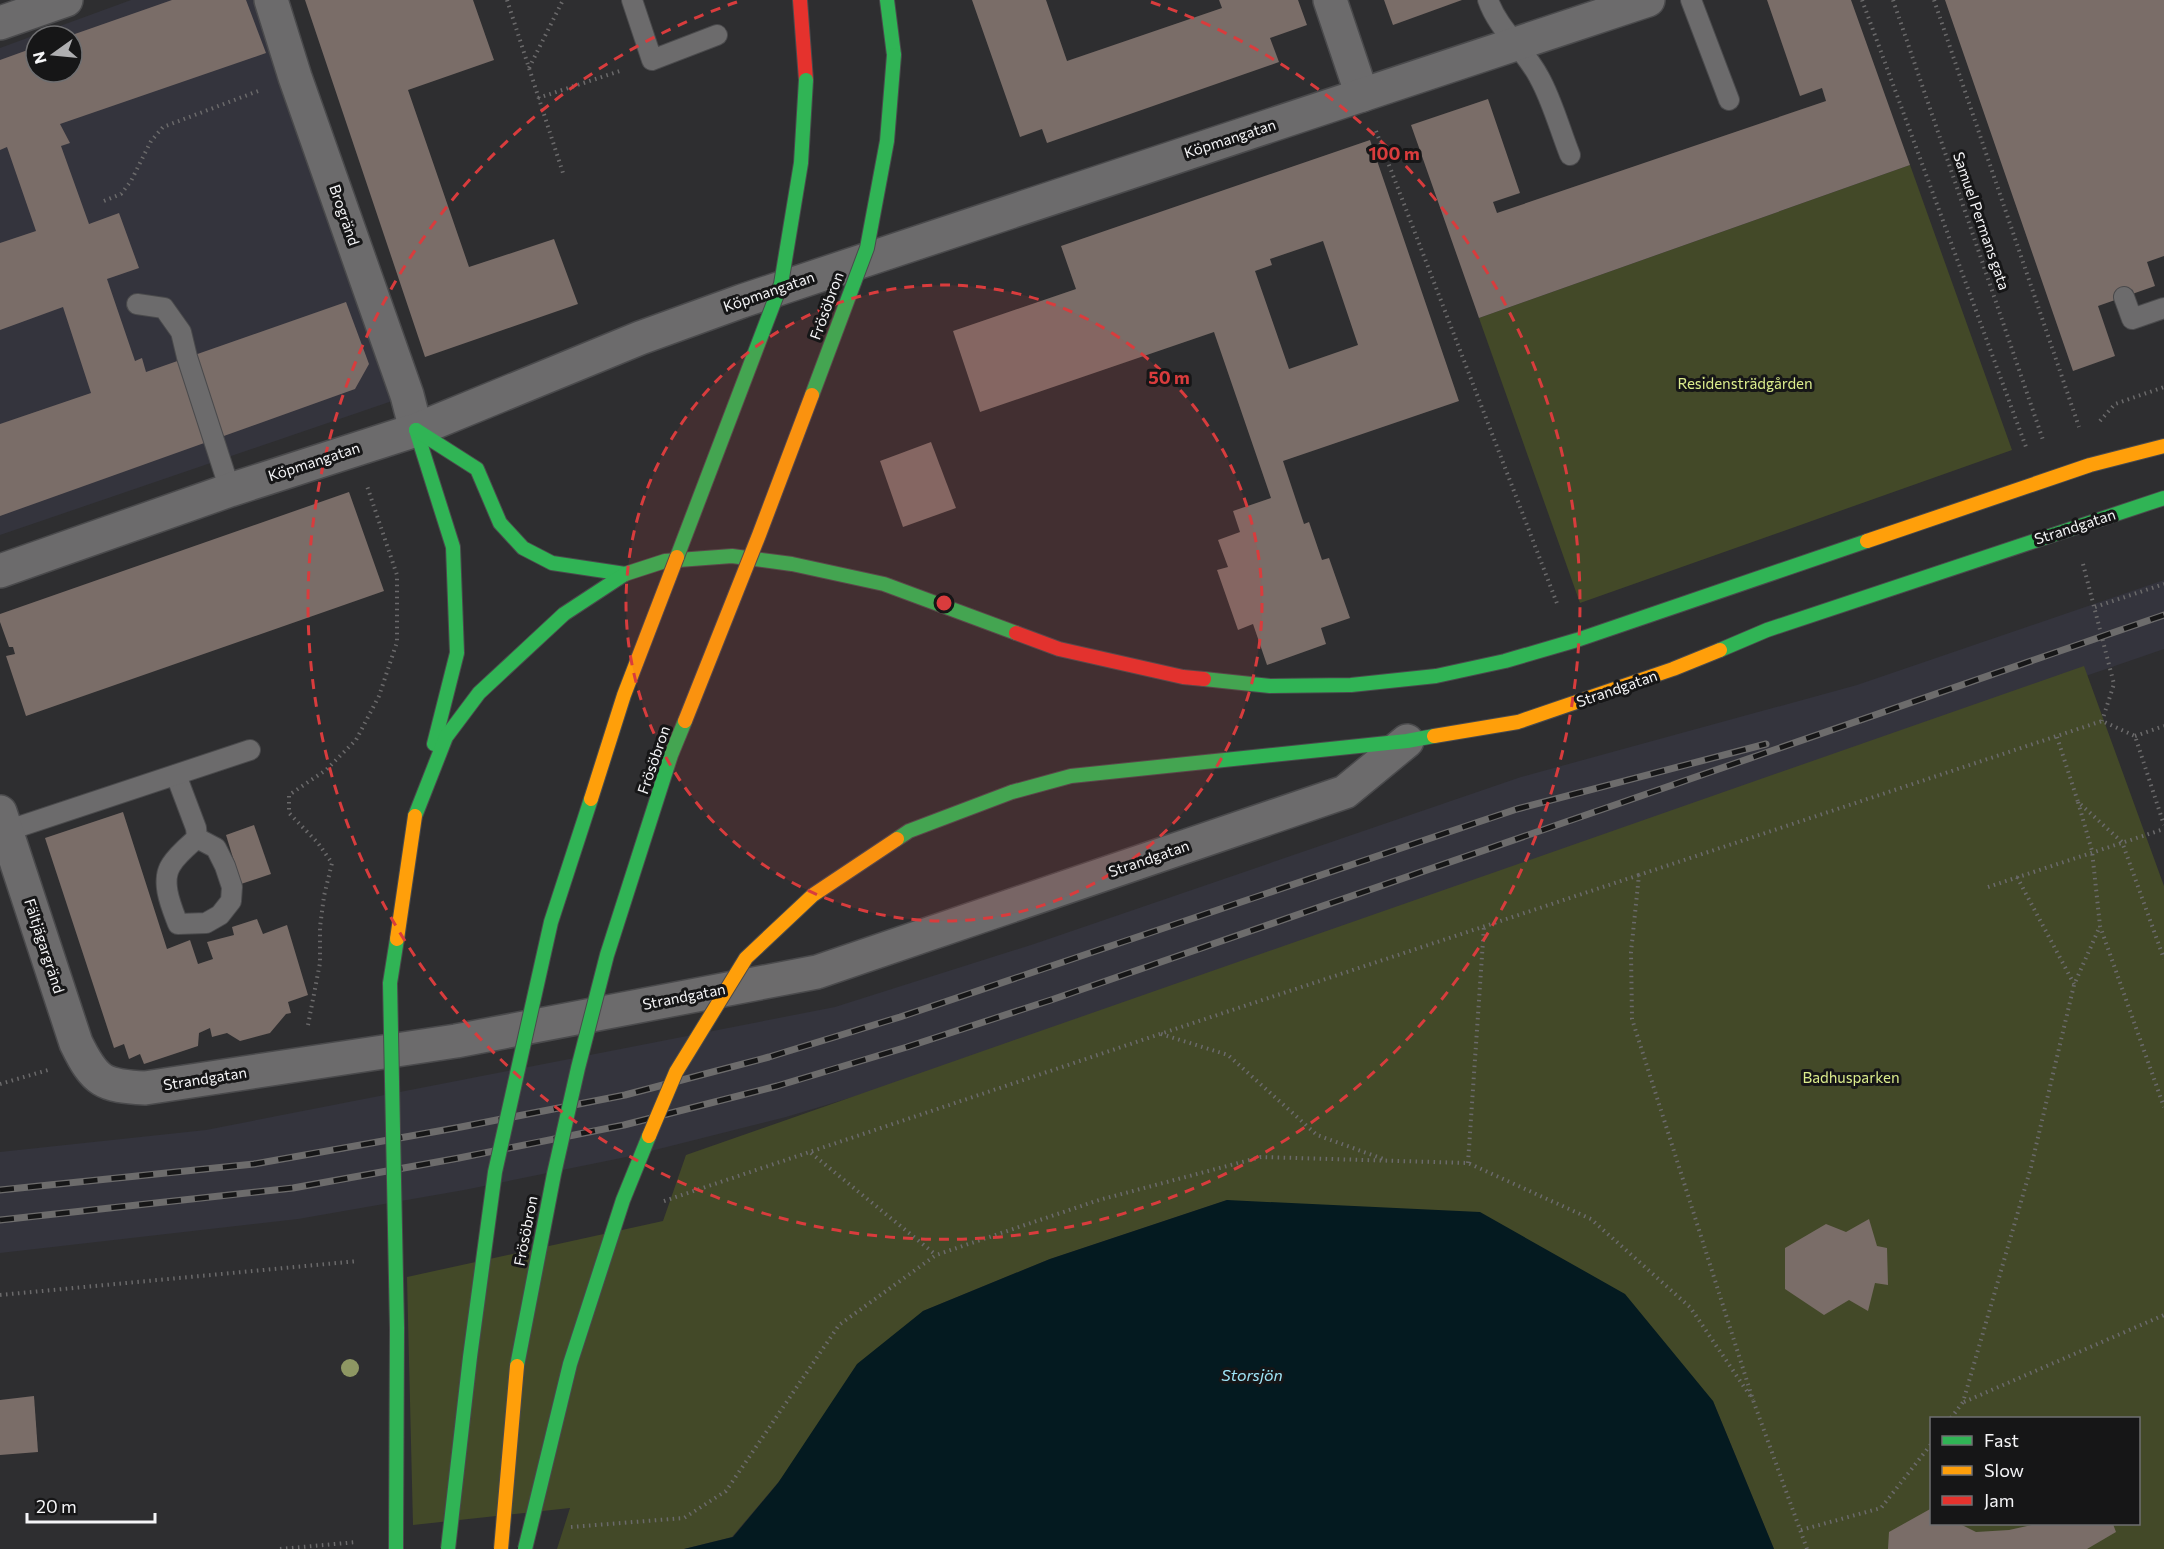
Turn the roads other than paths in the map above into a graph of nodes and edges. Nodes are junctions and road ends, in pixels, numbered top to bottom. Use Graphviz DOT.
graph roads {
  1 [pos="66,0"];
  2 [pos="271,0"];
  3 [pos="632,0"];
  4 [pos="800,0"];
  5 [pos="887,0"];
  6 [pos="1330,0"];
  7 [pos="1488,0"];
  8 [pos="1648,0"];
  9 [pos="1691,0"];
  10 [pos="0,23"];
  11 [pos="717,35"];
  12 [pos="1517,44"];
  13 [pos="1362,95"];
  14 [pos="1729,100"];
  15 [pos="1570,155"];
  16 [pos="2124,297"];
  17 [pos="137,304"];
  18 [pos="2164,308"];
  19 [pos="416,430"];
  20 [pos="2164,446"];
  21 [pos="230,489"];
  22 [pos="2164,498"];
  23 [pos="0,571"];
  24 [pos="625,574"];
  25 [pos="1407,741"];
  26 [pos="250,750"];
  27 [pos="176,775"];
  28 [pos="415,816"];
  29 [pos="3,821"];
  30 [pos="197,838"];
  31 [pos="90,1068"];
  32 [pos="396,1549"];
  33 [pos="448,1549"];
  34 [pos="501,1549"];
  35 [pos="525,1549"];
  1 -- 10 [label="street"];
  2 -- 19 [label="street, Brogränd"];
  3 -- 11 [label="lane"];
  4 -- 33 [label="main road, bridge"];
  5 -- 34 [label="main road, Frösöbron, bridge"];
  6 -- 13 [label="street"];
  7 -- 12 [label="lane"];
  8 -- 12 [label="street, Köpmangatan"];
  9 -- 14 [label="lane"];
  12 -- 13 [label="street, Köpmangatan"];
  12 -- 15 [label="lane"];
  13 -- 19 [label="street, Köpmangatan"];
  16 -- 18 [label="lane"];
  17 -- 21 [label="lane"];
  19 -- 21 [label="street, Köpmangatan"];
  19 -- 24 [label="main road"];
  19 -- 28 [label="main road"];
  20 -- 24 [label="main road"];
  21 -- 23 [label="street, Köpmangatan"];
  22 -- 25 [label="main road, Strandgatan"];
  24 -- 28 [label="main road"];
  25 -- 31 [label="street, Strandgatan"];
  25 -- 35 [label="main road, bridge"];
  26 -- 27 [label="lane"];
  27 -- 29 [label="lane"];
  27 -- 30 [label="lane"];
  28 -- 32 [label="main road, bridge"];
  29 -- 31 [label="street, Fältjägargränd"];
}
